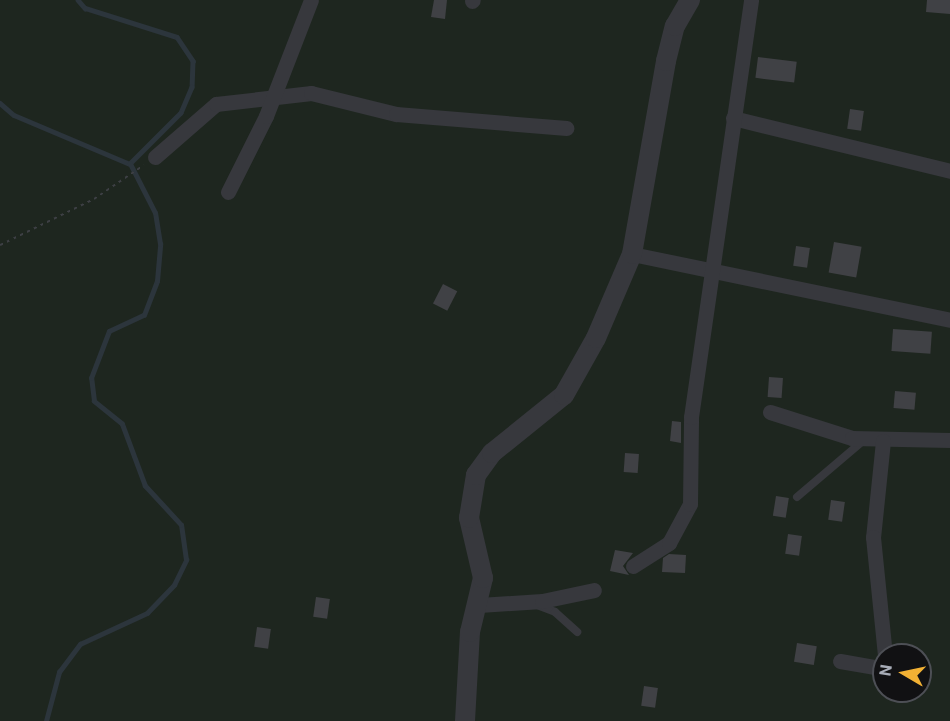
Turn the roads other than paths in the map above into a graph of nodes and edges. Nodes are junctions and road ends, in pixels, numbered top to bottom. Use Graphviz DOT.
graph roads {
  1 [pos="311,0"];
  2 [pos="685,0"];
  3 [pos="751,0"];
  4 [pos="274,95"];
  5 [pos="733,118"];
  6 [pos="566,128"];
  7 [pos="155,157"];
  8 [pos="950,171"];
  9 [pos="228,192"];
  10 [pos="632,254"];
  11 [pos="710,270"];
  12 [pos="950,320"];
  13 [pos="770,412"];
  14 [pos="865,439"];
  15 [pos="950,440"];
  16 [pos="883,441"];
  17 [pos="797,497"];
  18 [pos="633,566"];
  19 [pos="594,590"];
  20 [pos="528,601"];
  21 [pos="479,605"];
  22 [pos="577,633"];
  23 [pos="884,643"];
  24 [pos="840,661"];
  25 [pos="872,667"];
  26 [pos="465,721"];
  1 -- 4 [label="street"];
  2 -- 10 [label="street"];
  3 -- 5 [label="street"];
  4 -- 6 [label="street"];
  4 -- 7 [label="street"];
  4 -- 9 [label="street"];
  5 -- 8 [label="street"];
  5 -- 11 [label="street"];
  10 -- 11 [label="street"];
  10 -- 21 [label="street"];
  11 -- 12 [label="street"];
  11 -- 18 [label="street"];
  13 -- 14 [label="street"];
  14 -- 16 [label="street"];
  14 -- 17 [label="lane"];
  15 -- 16 [label="street"];
  16 -- 23 [label="street"];
  19 -- 20 [label="street"];
  20 -- 21 [label="street"];
  20 -- 22 [label="lane"];
  21 -- 26 [label="street"];
  24 -- 25 [label="street"];
}
